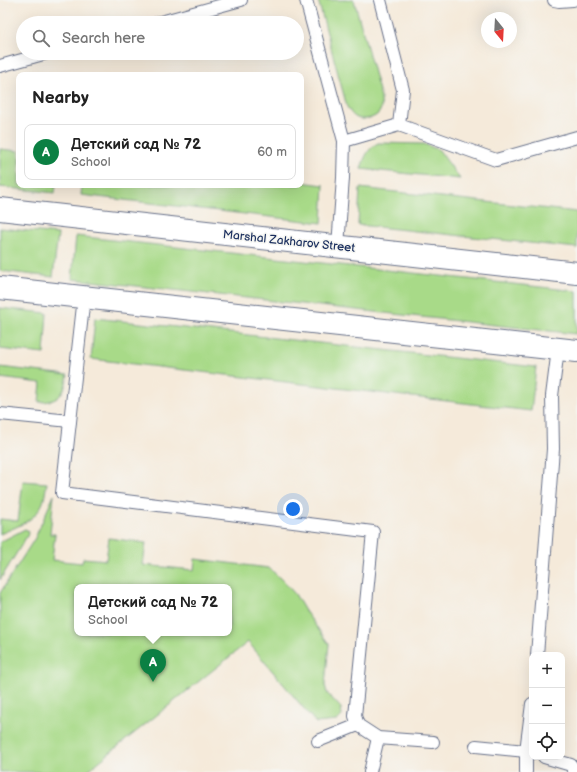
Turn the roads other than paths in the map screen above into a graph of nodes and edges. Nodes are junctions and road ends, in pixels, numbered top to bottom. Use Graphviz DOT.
graph roads {
  1 [pos="241,0"];
  2 [pos="306,0"];
  3 [pos="380,0"];
  4 [pos="554,0"];
  5 [pos="572,0"];
  6 [pos="183,16"];
  7 [pos="22,60"];
  8 [pos="0,66"];
  9 [pos="399,125"];
  10 [pos="577,137"];
  11 [pos="344,141"];
  12 [pos="0,209"];
  13 [pos="338,246"];
  14 [pos="577,273"];
  15 [pos="0,288"];
  16 [pos="84,297"];
  17 [pos="567,350"];
  18 [pos="0,414"];
  19 [pos="70,421"];
  20 [pos="538,652"];
  21 [pos="358,726"];
  22 [pos="378,738"];
  23 [pos="318,742"];
  24 [pos="433,742"];
  25 [pos="476,746"];
  26 [pos="529,752"];
  27 [pos="554,760"];
  28 [pos="574,766"];
  29 [pos="370,772"];
  30 [pos="526,772"];
  1 -- 6 [label="lane"];
  2 -- 11 [label="lane"];
  3 -- 9 [label="lane"];
  4 -- 5 [label="lane"];
  7 -- 8 [label="lane"];
  9 -- 10 [label="lane"];
  9 -- 11 [label="lane"];
  11 -- 13 [label="lane"];
  12 -- 13 [label="street, Marshal Zakharov Street"];
  13 -- 14 [label="street, Marshal Zakharov Street"];
  15 -- 16 [label="street"];
  16 -- 17 [label="street"];
  16 -- 19 [label="lane"];
  17 -- 20 [label="lane"];
  18 -- 19 [label="lane"];
  19 -- 21 [label="lane"];
  21 -- 22 [label="lane"];
  21 -- 23 [label="lane"];
  22 -- 24 [label="lane"];
  22 -- 29 [label="lane"];
  25 -- 26 [label="lane"];
  26 -- 30 [label="lane"];
  27 -- 28 [label="lane"];
}
